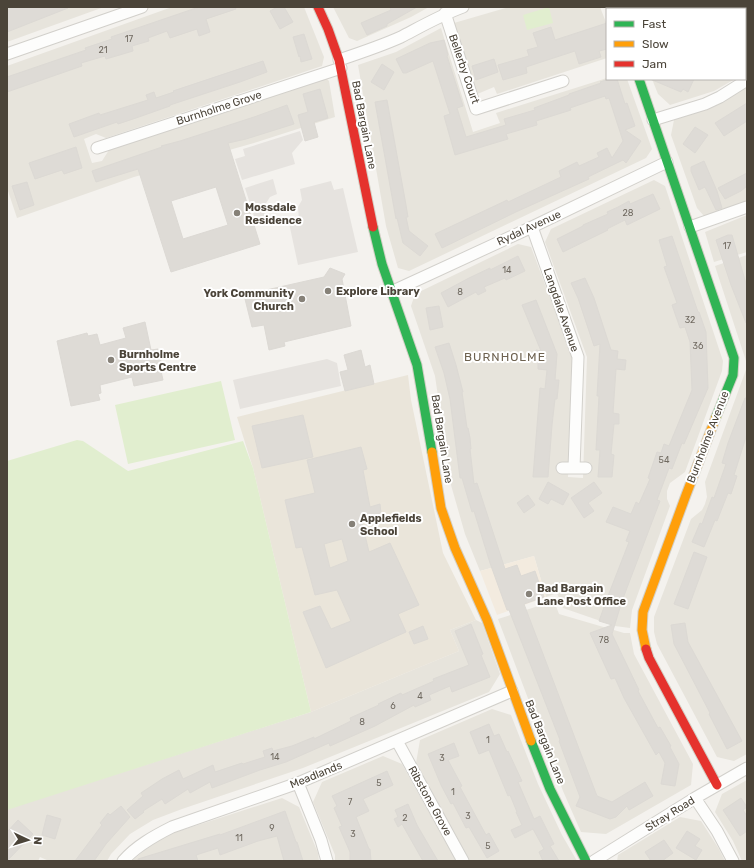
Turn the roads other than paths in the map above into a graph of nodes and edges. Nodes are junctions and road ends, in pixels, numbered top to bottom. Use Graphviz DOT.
graph roads {
  1 [pos="142,7"];
  2 [pos="318,7"];
  3 [pos="463,7"];
  4 [pos="445,13"];
  5 [pos="7,54"];
  6 [pos="340,64"];
  7 [pos="639,80"];
  8 [pos="747,80"];
  9 [pos="563,81"];
  10 [pos="653,120"];
  11 [pos="97,148"];
  12 [pos="667,162"];
  13 [pos="747,207"];
  14 [pos="532,227"];
  15 [pos="690,227"];
  16 [pos="391,292"];
  17 [pos="562,468"];
  18 [pos="574,468"];
  19 [pos="586,468"];
  20 [pos="512,691"];
  21 [pos="398,741"];
  22 [pos="747,768"];
  23 [pos="298,783"];
  24 [pos="717,785"];
  25 [pos="695,798"];
  26 [pos="123,861"];
  27 [pos="327,861"];
  28 [pos="463,861"];
  29 [pos="586,861"];
  30 [pos="594,861"];
  31 [pos="733,861"];
  1 -- 5 [label="street"];
  2 -- 6 [label="street, Bad Bargain Lane"];
  3 -- 4 [label="street, Burnholme Grove"];
  4 -- 6 [label="street, Burnholme Grove"];
  4 -- 9 [label="street, Bellerby Court"];
  6 -- 11 [label="street, Burnholme Grove"];
  6 -- 16 [label="street, Bad Bargain Lane"];
  7 -- 10 [label="street, Burnholme Avenue"];
  8 -- 10 [label="street"];
  10 -- 12 [label="street, Burnholme Avenue"];
  12 -- 14 [label="street, Rydal Avenue"];
  12 -- 15 [label="street, Burnholme Avenue"];
  13 -- 15 [label="street"];
  14 -- 16 [label="street, Rydal Avenue"];
  14 -- 18 [label="street, Langdale Avenue"];
  15 -- 24 [label="street, Burnholme Avenue"];
  16 -- 20 [label="street, Bad Bargain Lane"];
  17 -- 18 [label="street"];
  18 -- 19 [label="street"];
  20 -- 21 [label="street, Meadlands"];
  20 -- 29 [label="street, Bad Bargain Lane"];
  21 -- 23 [label="street, Meadlands"];
  21 -- 28 [label="street, Ribstone Grove"];
  22 -- 24 [label="street, Stray Road"];
  23 -- 26 [label="street, Meadlands"];
  23 -- 27 [label="street"];
  24 -- 25 [label="street, Stray Road"];
  25 -- 30 [label="street, Stray Road"];
  25 -- 31 [label="street"];
}
